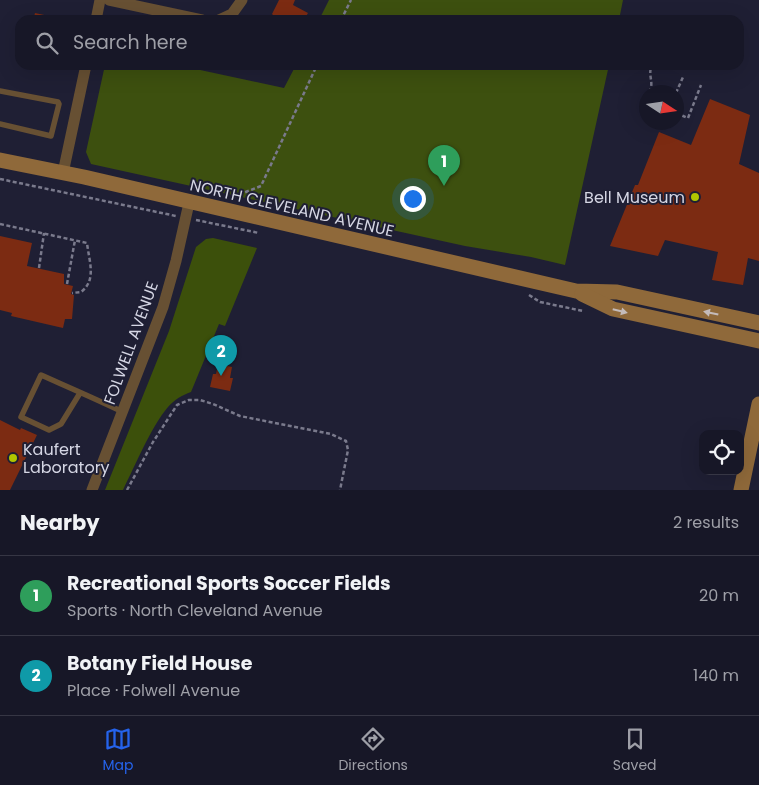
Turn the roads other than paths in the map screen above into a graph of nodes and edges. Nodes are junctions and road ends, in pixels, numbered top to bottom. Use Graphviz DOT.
graph roads {
  1 [pos="100,0"];
  2 [pos="108,0"];
  3 [pos="242,0"];
  4 [pos="97,15"];
  5 [pos="178,15"];
  6 [pos="230,15"];
  7 [pos="85,70"];
  8 [pos="0,91"];
  9 [pos="0,124"];
  10 [pos="0,160"];
  11 [pos="64,174"];
  12 [pos="189,203"];
  13 [pos="576,291"];
  14 [pos="759,323"];
  15 [pos="759,341"];
  16 [pos="80,393"];
  17 [pos="759,404"];
  18 [pos="123,412"];
  19 [pos="92,490"];
  20 [pos="741,490"];
  1 -- 4 [label="street"];
  2 -- 5 [label="street"];
  3 -- 6 [label="street"];
  7 -- 11 [label="street"];
  8 -- 9 [label="lane"];
  10 -- 11 [label="main road, NORTH CLEVELAND AVENUE"];
  11 -- 12 [label="main road, NORTH CLEVELAND AVENUE"];
  12 -- 13 [label="main road, NORTH CLEVELAND AVENUE"];
  12 -- 18 [label="street, FOLWELL AVENUE"];
  14 -- 13 [label="main road, NORTH CLEVELAND AVENUE, one-way"];
  13 -- 15 [label="main road, NORTH CLEVELAND AVENUE, one-way"];
  16 -- 16 [label="lane"];
  16 -- 18 [label="lane"];
  17 -- 20 [label="main road"];
  18 -- 19 [label="street, FOLWELL AVENUE"];
}
